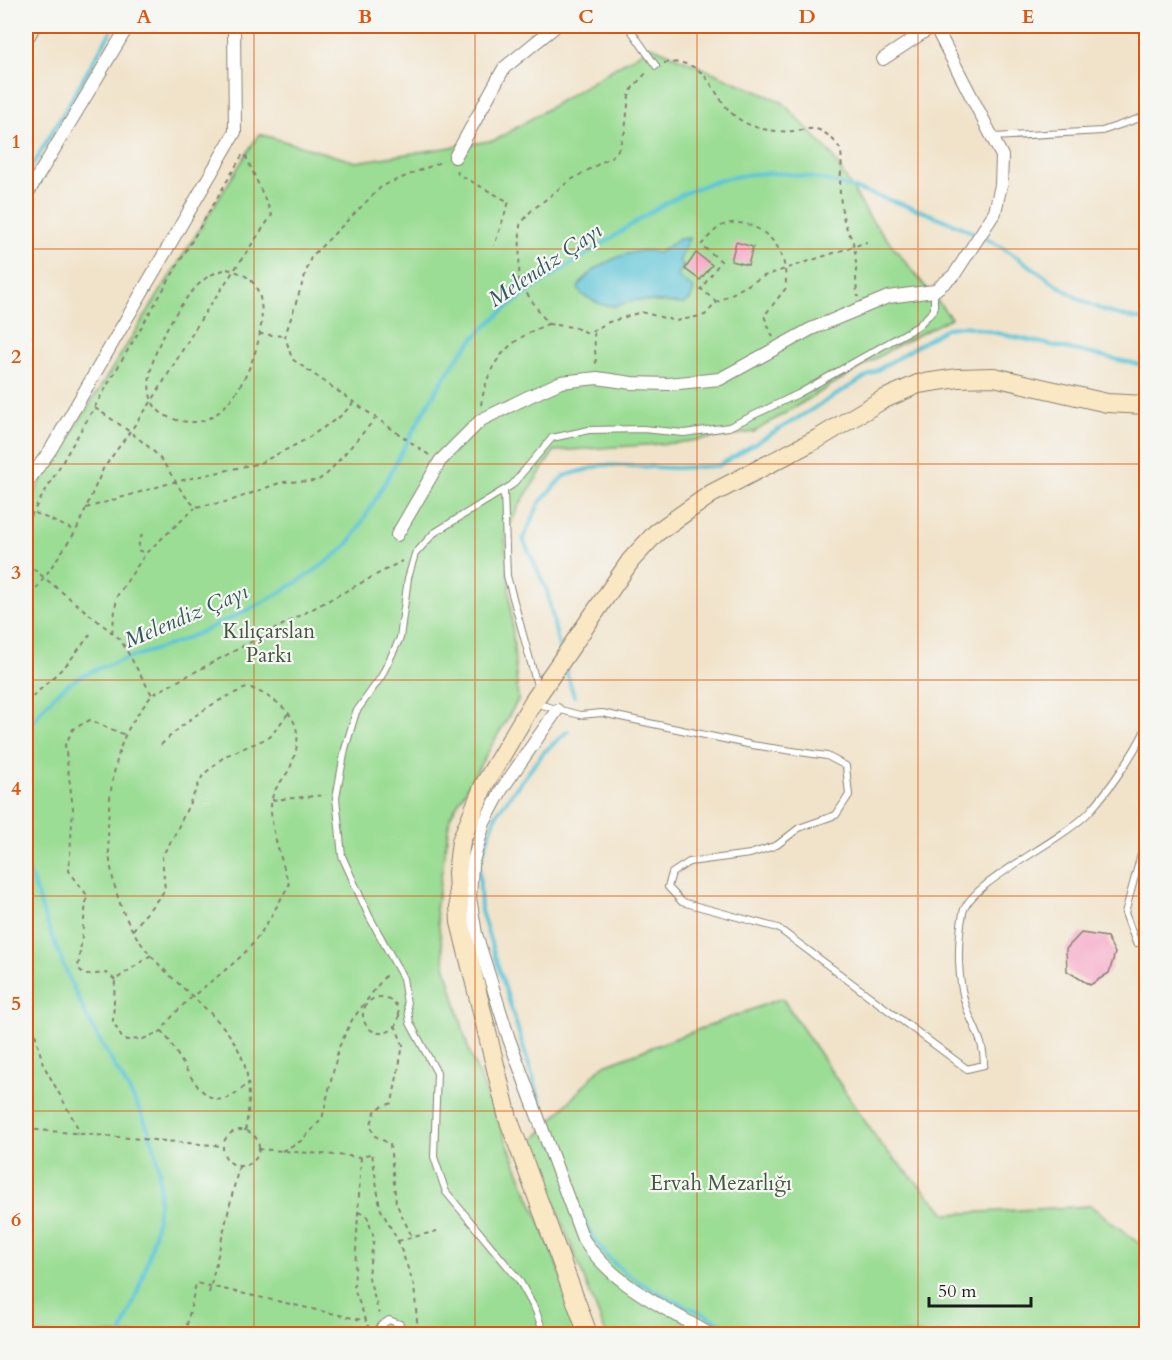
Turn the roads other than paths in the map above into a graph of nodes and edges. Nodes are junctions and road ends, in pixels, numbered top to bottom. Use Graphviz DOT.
graph roads {
  1 [pos="31,26"];
  2 [pos="128,26"];
  3 [pos="234,26"];
  4 [pos="556,26"];
  5 [pos="628,26"];
  6 [pos="934,26"];
  7 [pos="26,35"];
  8 [pos="883,59"];
  9 [pos="656,66"];
  10 [pos="1146,116"];
  11 [pos="993,137"];
  12 [pos="455,157"];
  13 [pos="26,196"];
  14 [pos="934,291"];
  15 [pos="1146,405"];
  16 [pos="26,484"];
  17 [pos="504,491"];
  18 [pos="396,535"];
  19 [pos="540,691"];
  20 [pos="557,710"];
  21 [pos="1146,728"];
  22 [pos="1146,836"];
  23 [pos="1146,942"];
  24 [pos="379,1335"];
  25 [pos="401,1335"];
  26 [pos="544,1335"];
  27 [pos="588,1335"];
  28 [pos="709,1335"];
  1 -- 7 [label="main road"];
  2 -- 13 [label="street"];
  3 -- 16 [label="street"];
  4 -- 12 [label="street"];
  5 -- 9 [label="lane"];
  6 -- 8 [label="street"];
  6 -- 11 [label="street"];
  10 -- 11 [label="lane"];
  11 -- 14 [label="street"];
  14 -- 17 [label="lane"];
  14 -- 18 [label="street"];
  15 -- 19 [label="main road"];
  17 -- 19 [label="lane"];
  17 -- 26 [label="lane"];
  19 -- 20 [label="lane"];
  19 -- 27 [label="main road"];
  20 -- 21 [label="lane"];
  20 -- 28 [label="street"];
  22 -- 23 [label="lane"];
  24 -- 25 [label="lane"];
}
